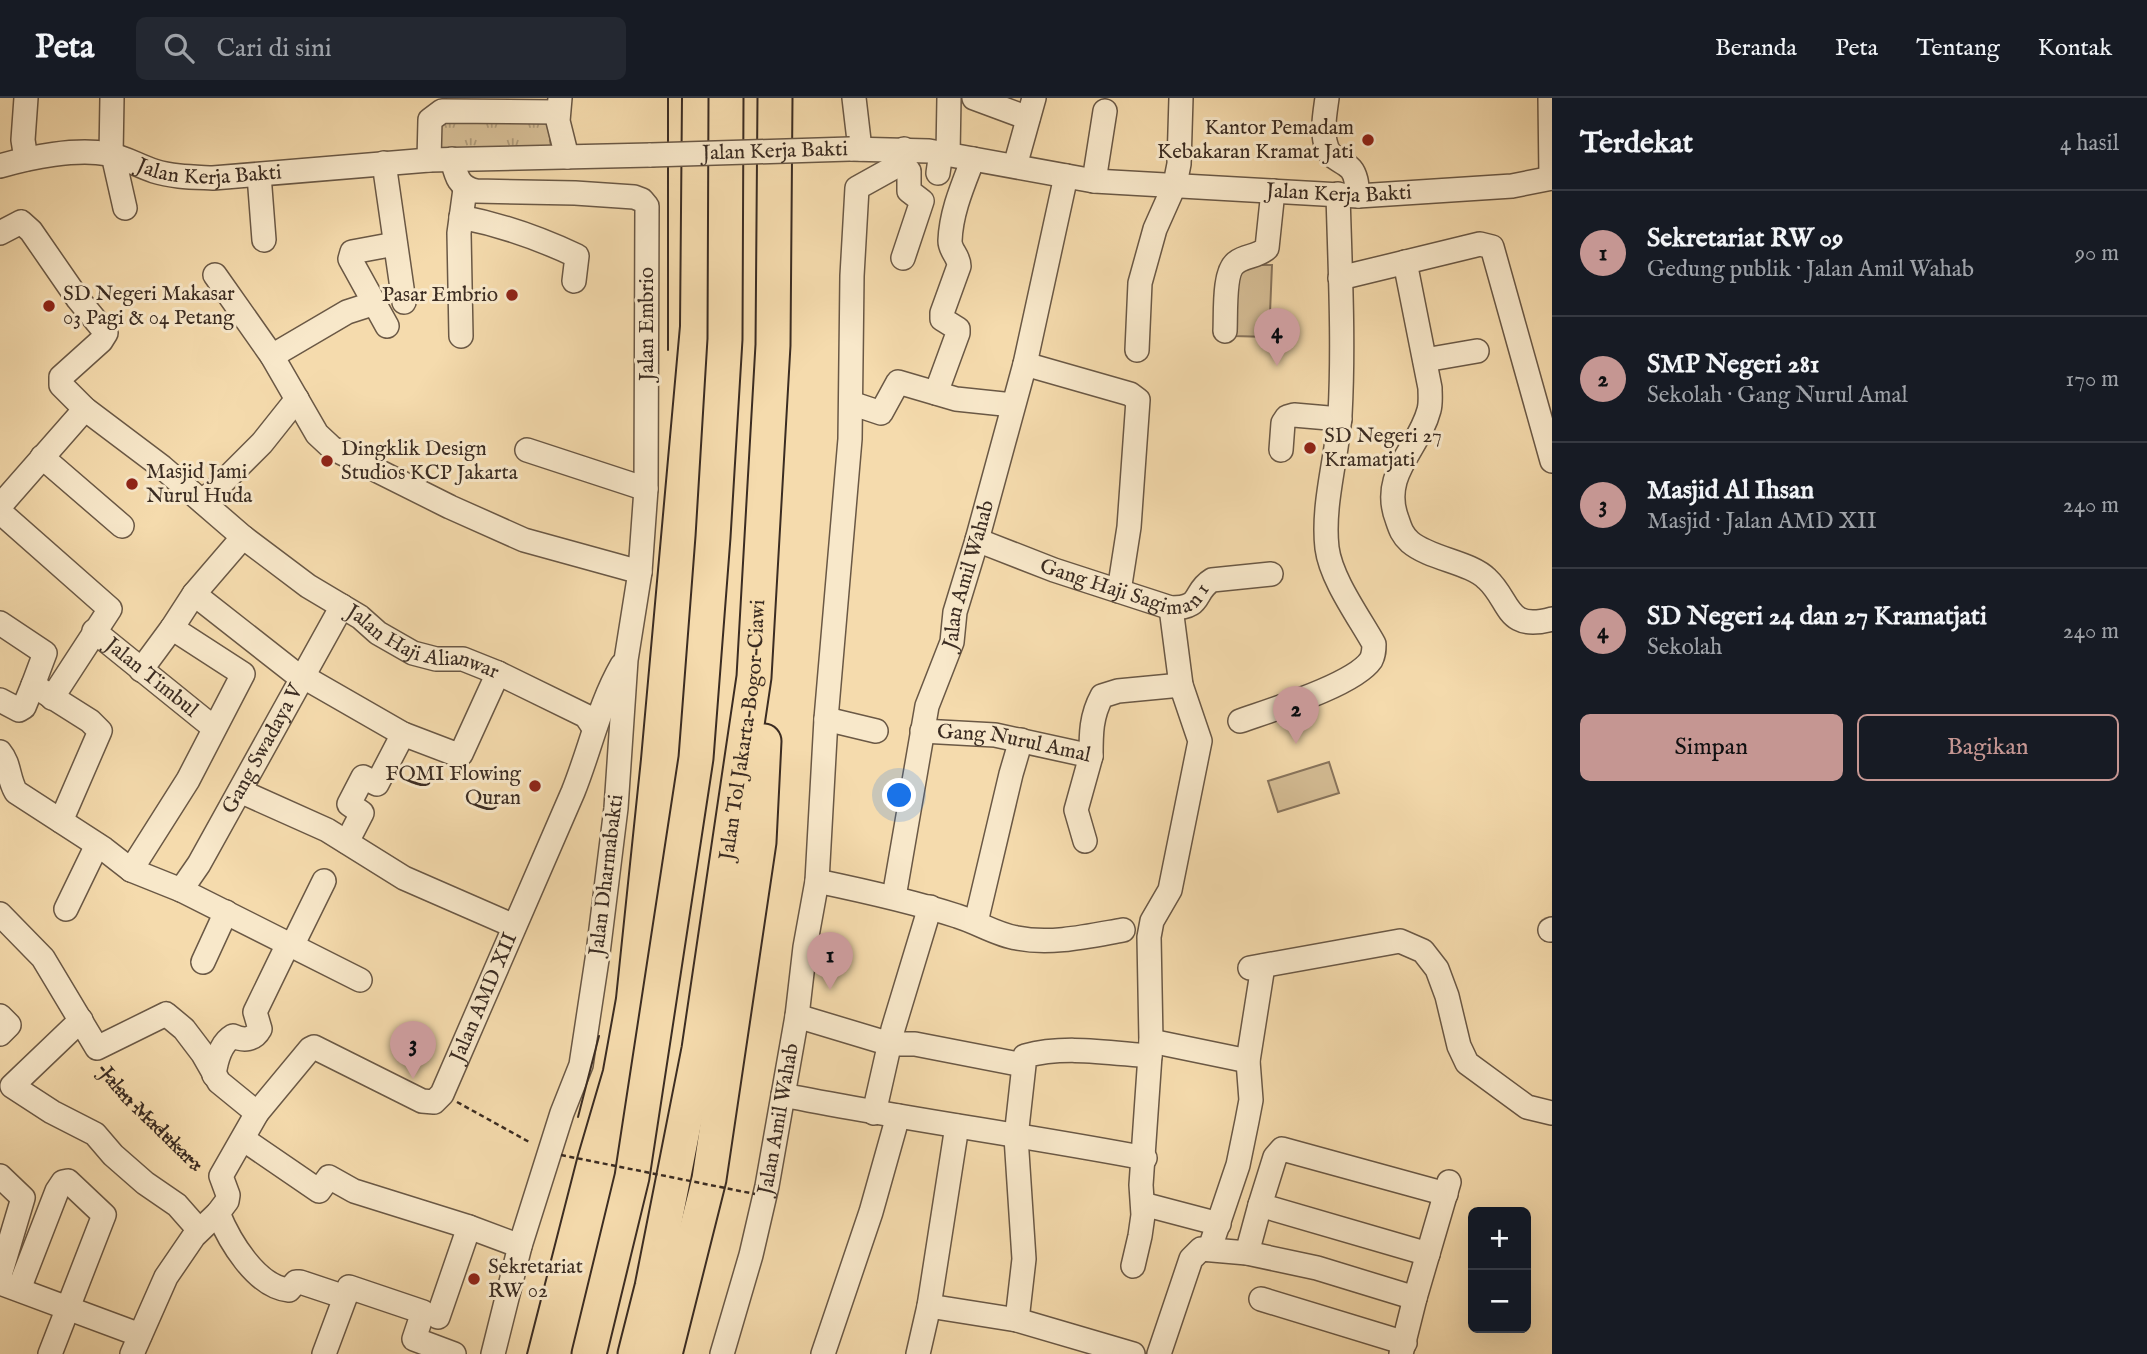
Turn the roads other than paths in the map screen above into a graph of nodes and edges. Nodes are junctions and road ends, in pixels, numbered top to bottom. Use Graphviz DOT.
graph roads {
  1 [pos="26,98"];
  2 [pos="112,98"];
  3 [pos="726,98"];
  4 [pos="775,98"];
  5 [pos="854,98"];
  6 [pos="949,98"];
  7 [pos="974,98"];
  8 [pos="1181,98"];
  9 [pos="1327,98"];
  10 [pos="1550,98"];
  11 [pos="559,105"];
  12 [pos="1031,108"];
  13 [pos="430,109"];
  14 [pos="1105,111"];
  15 [pos="855,149"];
  16 [pos="112,155"];
  17 [pos="903,156"];
  18 [pos="567,157"];
  19 [pos="26,159"];
  20 [pos="440,159"];
  21 [pos="973,159"];
  22 [pos="384,163"];
  23 [pos="0,166"];
  24 [pos="1015,166"];
  25 [pos="941,167"];
  26 [pos="259,175"];
  27 [pos="1066,176"];
  28 [pos="1552,178"];
  29 [pos="1094,181"];
  30 [pos="1175,184"];
  31 [pos="466,189"];
  32 [pos="1273,191"];
  33 [pos="1348,195"];
  34 [pos="124,208"];
  35 [pos="461,217"];
  36 [pos="933,218"];
  37 [pos="0,233"];
  38 [pos="264,240"];
  39 [pos="395,244"];
  40 [pos="903,258"];
  41 [pos="1405,262"];
  42 [pos="215,275"];
  43 [pos="1340,278"];
  44 [pos="573,281"];
  45 [pos="404,302"];
  46 [pos="376,303"];
  47 [pos="387,326"];
  48 [pos="1225,331"];
  49 [pos="461,336"];
  50 [pos="1137,349"];
  51 [pos="1477,351"];
  52 [pos="272,356"];
  53 [pos="1425,360"];
  54 [pos="1025,364"];
  55 [pos="936,393"];
  56 [pos="297,399"];
  57 [pos="851,403"];
  58 [pos="1013,405"];
  59 [pos="85,409"];
  60 [pos="1340,419"];
  61 [pos="527,450"];
  62 [pos="1281,450"];
  63 [pos="42,457"];
  64 [pos="1552,461"];
  65 [pos="646,489"];
  66 [pos="203,502"];
  67 [pos="0,506"];
  68 [pos="0,512"];
  69 [pos="122,526"];
  70 [pos="977,540"];
  71 [pos="250,542"];
  72 [pos="640,572"];
  73 [pos="1271,575"];
  74 [pos="1119,591"];
  75 [pos="194,594"];
  76 [pos="342,606"];
  77 [pos="1171,608"];
  78 [pos="1552,619"];
  79 [pos="0,623"];
  80 [pos="172,628"];
  81 [pos="94,631"];
  82 [pos="626,660"];
  83 [pos="141,670"];
  84 [pos="498,673"];
  85 [pos="754,677"];
  86 [pos="301,678"];
  87 [pos="33,685"];
  88 [pos="1181,685"];
  89 [pos="52,698"];
  90 [pos="0,700"];
  91 [pos="827,719"];
  92 [pos="1240,721"];
  93 [pos="214,728"];
  94 [pos="594,728"];
  95 [pos="922,731"];
  96 [pos="876,732"];
  97 [pos="403,734"];
  98 [pos="1021,740"];
  99 [pos="0,752"];
  100 [pos="1091,756"];
  101 [pos="240,791"];
  102 [pos="61,821"];
  103 [pos="1085,841"];
  104 [pos="346,842"];
  105 [pos="97,845"];
  106 [pos="131,870"];
  107 [pos="324,881"];
  108 [pos="817,881"];
  109 [pos="181,890"];
  110 [pos="894,897"];
  111 [pos="930,907"];
  112 [pos="66,909"];
  113 [pos="226,912"];
  114 [pos="0,914"];
  115 [pos="976,922"];
  116 [pos="514,926"];
  117 [pos="1123,930"];
  118 [pos="290,945"];
  119 [pos="203,962"];
  120 [pos="360,980"];
  121 [pos="0,1016"];
  122 [pos="797,1017"];
  123 [pos="81,1020"];
  124 [pos="0,1034"];
  125 [pos="890,1044"];
  126 [pos="1150,1048"];
  127 [pos="1248,1061"];
  128 [pos="1023,1065"];
  129 [pos="215,1074"];
  130 [pos="6,1080"];
  131 [pos="783,1095"];
  132 [pos="257,1113"];
  133 [pos="874,1113"];
  134 [pos="1552,1113"];
  135 [pos="898,1116"];
  136 [pos="957,1126"];
  137 [pos="1016,1137"];
  138 [pos="243,1139"];
  139 [pos="1144,1158"];
  140 [pos="0,1176"];
  141 [pos="1143,1204"];
  142 [pos="1260,1205"];
  143 [pos="218,1213"];
  144 [pos="1219,1224"];
  145 [pos="462,1225"];
  146 [pos="199,1230"];
  147 [pos="520,1245"];
  148 [pos="1210,1248"];
  149 [pos="1247,1253"];
  150 [pos="1428,1254"];
  151 [pos="1133,1266"];
  152 [pos="5,1286"];
  153 [pos="345,1297"];
  154 [pos="1415,1298"];
  155 [pos="1261,1299"];
  156 [pos="929,1306"];
  157 [pos="67,1307"];
  158 [pos="431,1314"];
  159 [pos="1017,1320"];
  160 [pos="136,1344"];
  161 [pos="411,1346"];
  162 [pos="1403,1349"];
  163 [pos="50,1354"];
  164 [pos="324,1354"];
  165 [pos="454,1354"];
  166 [pos="493,1354"];
  167 [pos="589,1354"];
  168 [pos="635,1354"];
  169 [pos="665,1354"];
  170 [pos="722,1354"];
  171 [pos="823,1354"];
  172 [pos="918,1354"];
  173 [pos="1133,1354"];
  174 [pos="1158,1354"];
  1 -- 19 [label="street"];
  2 -- 16 [label="street"];
  3 -- 167 [label="highway, Jalan Tol Jakarta–Bogor–Ciawi"];
  4 -- 85 [label="highway, Jalan Tol Jakarta–Bogor–Ciawi"];
  5 -- 15 [label="street"];
  6 -- 25 [label="street"];
  7 -- 12 [label="street"];
  8 -- 30 [label="street"];
  9 -- 33 [label="street"];
  10 -- 28 [label="street"];
  11 -- 13 [label="street"];
  11 -- 18 [label="street"];
  12 -- 24 [label="street"];
  13 -- 20 [label="street"];
  14 -- 29 [label="street"];
  15 -- 17 [label="street, Jalan Kerja Bakti"];
  15 -- 18 [label="street, Jalan Kerja Bakti, bridge"];
  16 -- 19 [label="street, Jalan Kerja Bakti"];
  16 -- 26 [label="street, Jalan Kerja Bakti"];
  16 -- 34 [label="street"];
  17 -- 25 [label="street, Jalan Kerja Bakti"];
  17 -- 40 [label="street"];
  17 -- 57 [label="street, Jalan Amil Wahab"];
  18 -- 20 [label="street, Jalan Kerja Bakti"];
  19 -- 23 [label="street, Jalan Kerja Bakti"];
  20 -- 22 [label="street, Jalan Kerja Bakti"];
  20 -- 31 [label="street"];
  21 -- 24 [label="street, Jalan Kerja Bakti"];
  21 -- 25 [label="street, Jalan Kerja Bakti"];
  21 -- 55 [label="street"];
  22 -- 26 [label="street, Jalan Kerja Bakti"];
  22 -- 39 [label="street"];
  24 -- 27 [label="street, Jalan Kerja Bakti"];
  25 -- 36 [label="street"];
  26 -- 38 [label="street"];
  27 -- 29 [label="street, Jalan Kerja Bakti"];
  27 -- 54 [label="street, Jalan Amil Wahab"];
  28 -- 33 [label="street, Jalan Kerja Bakti"];
  29 -- 30 [label="street, Jalan Kerja Bakti"];
  30 -- 32 [label="street, Jalan Kerja Bakti"];
  30 -- 50 [label="street"];
  31 -- 35 [label="street"];
  31 -- 65 [label="street, Jalan Embrio"];
  32 -- 33 [label="street, Jalan Kerja Bakti"];
  32 -- 48 [label="street"];
  33 -- 43 [label="street"];
  35 -- 44 [label="street"];
  35 -- 49 [label="street"];
  37 -- 59 [label="street, Jalan Haji Alianwar"];
  39 -- 45 [label="street"];
  39 -- 46 [label="street"];
  41 -- 43 [label="street"];
  41 -- 53 [label="street"];
  41 -- 64 [label="street"];
  42 -- 52 [label="street"];
  43 -- 60 [label="street"];
  46 -- 47 [label="street"];
  46 -- 52 [label="street"];
  51 -- 53 [label="street"];
  52 -- 56 [label="street"];
  53 -- 78 [label="street"];
  54 -- 58 [label="street, Jalan Amil Wahab"];
  54 -- 74 [label="street"];
  55 -- 57 [label="street"];
  55 -- 58 [label="street"];
  56 -- 66 [label="street"];
  56 -- 72 [label="street"];
  57 -- 91 [label="street, Jalan Amil Wahab"];
  58 -- 70 [label="street, Jalan Amil Wahab"];
  59 -- 63 [label="street"];
  59 -- 66 [label="street, Jalan Haji Alianwar"];
  60 -- 62 [label="street"];
  60 -- 92 [label="street"];
  61 -- 65 [label="street"];
  63 -- 67 [label="street"];
  63 -- 69 [label="street"];
  65 -- 72 [label="street, Jalan Embrio"];
  66 -- 71 [label="street, Jalan Haji Alianwar"];
  68 -- 81 [label="street, Jalan Timbul"];
  70 -- 74 [label="street, Gang Haji Sagiman 1"];
  70 -- 95 [label="street, Jalan Amil Wahab"];
  71 -- 75 [label="street"];
  71 -- 76 [label="street, Jalan Haji Alianwar"];
  72 -- 82 [label="street, Jalan Embrio"];
  73 -- 77 [label="street, Gang Haji Sagiman 1"];
  74 -- 77 [label="street, Gang Haji Sagiman 1"];
  75 -- 80 [label="street"];
  75 -- 86 [label="street"];
  76 -- 84 [label="street, Jalan Haji Alianwar"];
  76 -- 86 [label="street, Gang Swadaya V"];
  77 -- 88 [label="street"];
  79 -- 87 [label="street"];
  80 -- 83 [label="street"];
  80 -- 93 [label="street, Jalan Timbul"];
  81 -- 83 [label="street, Jalan Timbul"];
  81 -- 89 [label="street"];
  82 -- 94 [label="street, Jalan AMD XII"];
  82 -- 147 [label="street, Jalan Dharmabakti"];
  83 -- 93 [label="street, Jalan Timbul"];
  84 -- 94 [label="street, Jalan Haji Alianwar"];
  84 -- 97 [label="street"];
  85 -- 168 [label="highway, Jalan Tol Jakarta–Bogor–Ciawi"];
  85 -- 169 [label="highway"];
  86 -- 97 [label="street"];
  86 -- 101 [label="street, Gang Swadaya V"];
  87 -- 89 [label="street"];
  87 -- 90 [label="street"];
  88 -- 100 [label="street, Gang Nurul Amal"];
  88 -- 126 [label="street"];
  89 -- 102 [label="street"];
  91 -- 96 [label="street"];
  91 -- 108 [label="street, Jalan Amil Wahab"];
  93 -- 106 [label="street, Jalan Timbul"];
  94 -- 116 [label="street, Jalan AMD XII"];
  95 -- 98 [label="street, Gang Nurul Amal"];
  95 -- 110 [label="street, Jalan Amil Wahab"];
  97 -- 104 [label="street"];
  98 -- 100 [label="street, Gang Nurul Amal"];
  98 -- 115 [label="street"];
  99 -- 102 [label="street"];
  100 -- 103 [label="street"];
  101 -- 104 [label="street"];
  101 -- 109 [label="street, Gang Swadaya V"];
  102 -- 105 [label="street"];
  104 -- 116 [label="street"];
  105 -- 106 [label="street"];
  105 -- 112 [label="street"];
  106 -- 109 [label="street"];
  107 -- 118 [label="street"];
  108 -- 110 [label="street"];
  108 -- 122 [label="street, Jalan Amil Wahab"];
  109 -- 113 [label="street"];
  110 -- 111 [label="street"];
  111 -- 115 [label="street"];
  111 -- 125 [label="street"];
  113 -- 118 [label="street"];
  113 -- 119 [label="street"];
  114 -- 123 [label="street, Jalan Madukara"];
  115 -- 117 [label="street"];
  116 -- 132 [label="street, Jalan AMD XII"];
  118 -- 120 [label="street"];
  118 -- 129 [label="street"];
  121 -- 124 [label="street"];
  122 -- 125 [label="street"];
  122 -- 131 [label="street, Jalan Amil Wahab"];
  123 -- 129 [label="street, Jalan Madukara"];
  123 -- 130 [label="street"];
  125 -- 128 [label="street"];
  125 -- 133 [label="street"];
  126 -- 127 [label="street"];
  126 -- 128 [label="street"];
  126 -- 139 [label="street"];
  127 -- 134 [label="street"];
  127 -- 144 [label="street"];
  128 -- 137 [label="street"];
  129 -- 132 [label="street"];
  130 -- 146 [label="street"];
  131 -- 133 [label="street"];
  131 -- 170 [label="street, Jalan Amil Wahab"];
  132 -- 138 [label="street"];
  133 -- 135 [label="street"];
  135 -- 136 [label="street"];
  135 -- 171 [label="street"];
  136 -- 137 [label="street"];
  136 -- 156 [label="street"];
  137 -- 139 [label="street"];
  137 -- 159 [label="street"];
  138 -- 143 [label="street, Jalan Madukara"];
  138 -- 145 [label="street"];
  139 -- 141 [label="street"];
  140 -- 152 [label="street"];
  141 -- 144 [label="street"];
  141 -- 151 [label="street"];
  142 -- 149 [label="street"];
  142 -- 150 [label="street"];
  142 -- 150 [label="street"];
  143 -- 146 [label="street"];
  143 -- 153 [label="street"];
  144 -- 148 [label="street"];
  145 -- 147 [label="street"];
  145 -- 158 [label="street"];
  146 -- 160 [label="street"];
  147 -- 166 [label="street, Jalan Dharmabakti"];
  148 -- 149 [label="street"];
  148 -- 174 [label="street"];
  149 -- 154 [label="street"];
  150 -- 154 [label="street"];
  152 -- 157 [label="street"];
  152 -- 157 [label="street"];
  153 -- 158 [label="street"];
  153 -- 164 [label="street"];
  154 -- 162 [label="street"];
  155 -- 162 [label="street"];
  156 -- 159 [label="street"];
  156 -- 172 [label="street"];
  157 -- 160 [label="street"];
  157 -- 163 [label="street"];
  158 -- 161 [label="street"];
  159 -- 173 [label="street"];
  161 -- 165 [label="street"];
}
